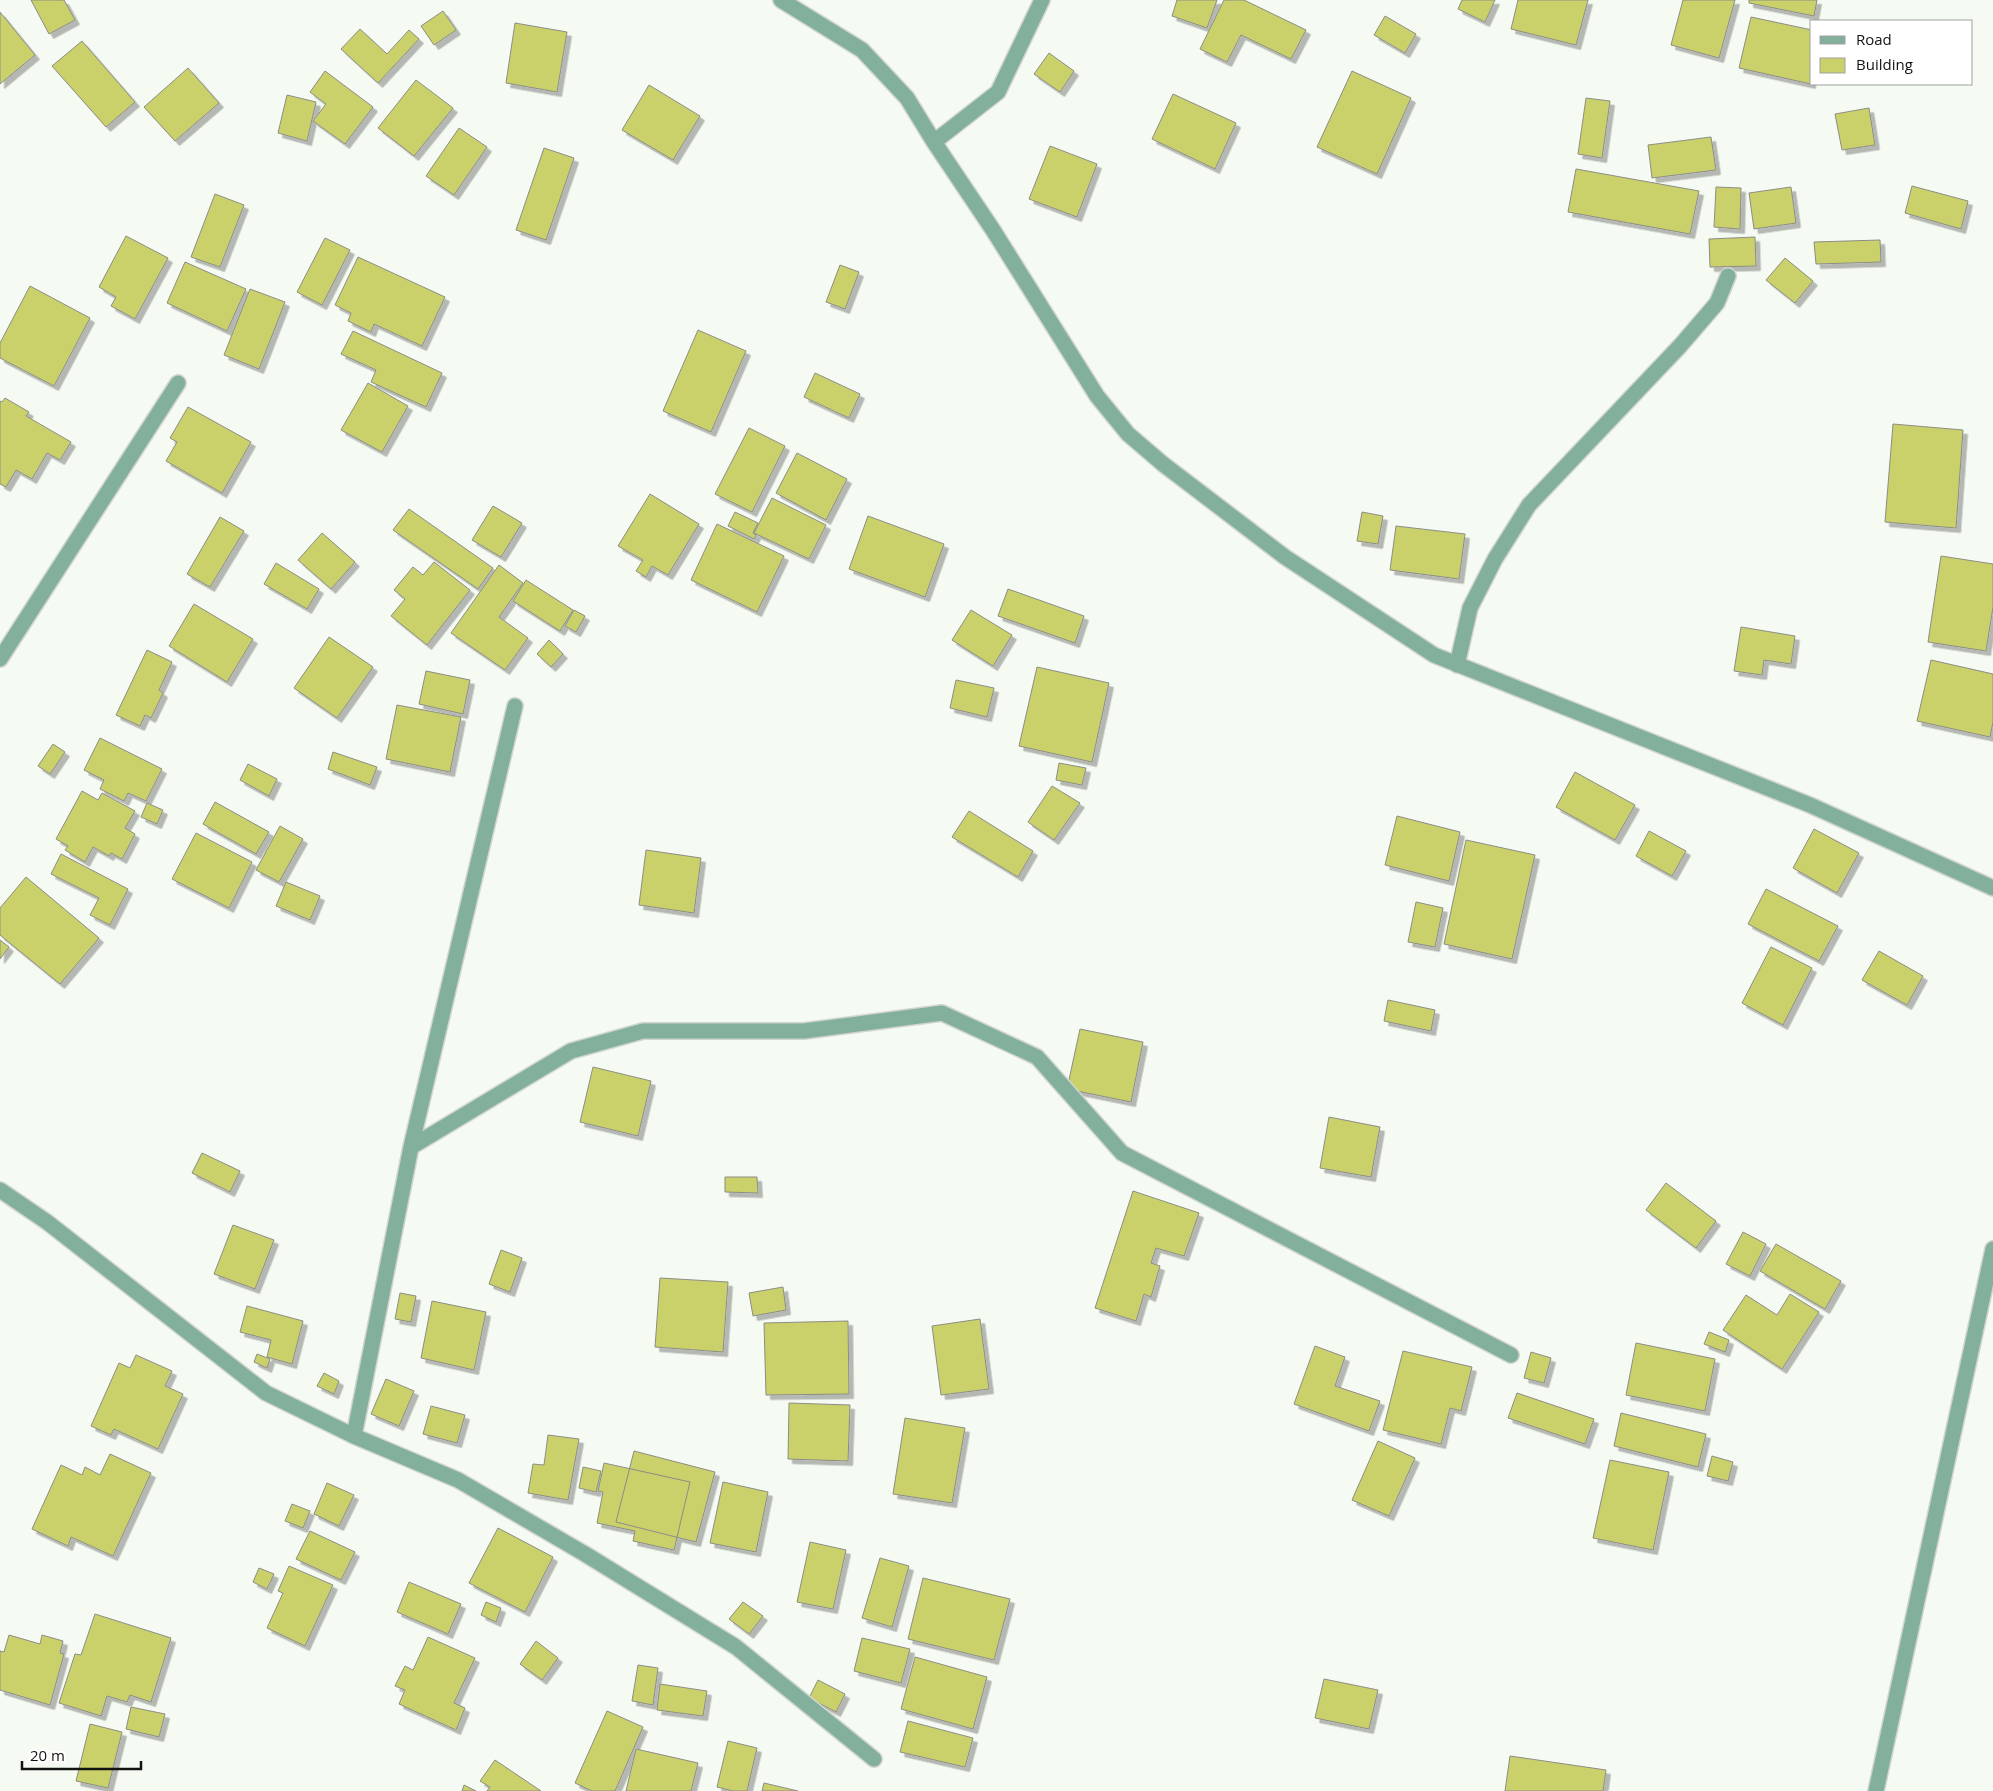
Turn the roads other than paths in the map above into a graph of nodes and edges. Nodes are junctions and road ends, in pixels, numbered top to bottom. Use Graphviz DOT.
graph roads {
  1 [pos="781,0"];
  2 [pos="1042,0"];
  3 [pos="934,142"];
  4 [pos="1728,276"];
  5 [pos="178,383"];
  6 [pos="0,659"];
  7 [pos="1457,665"];
  8 [pos="514,706"];
  9 [pos="1993,888"];
  10 [pos="411,1147"];
  11 [pos="0,1190"];
  12 [pos="1993,1249"];
  13 [pos="1511,1355"];
  14 [pos="354,1436"];
  15 [pos="874,1759"];
  16 [pos="1876,1791"];
  1 -- 3 [label="street"];
  2 -- 3 [label="street"];
  3 -- 7 [label="street"];
  4 -- 7 [label="street"];
  5 -- 6 [label="street"];
  7 -- 9 [label="street"];
  8 -- 10 [label="street"];
  10 -- 13 [label="street"];
  10 -- 14 [label="street"];
  11 -- 14 [label="street"];
  12 -- 16 [label="street"];
  14 -- 15 [label="street"];
}
